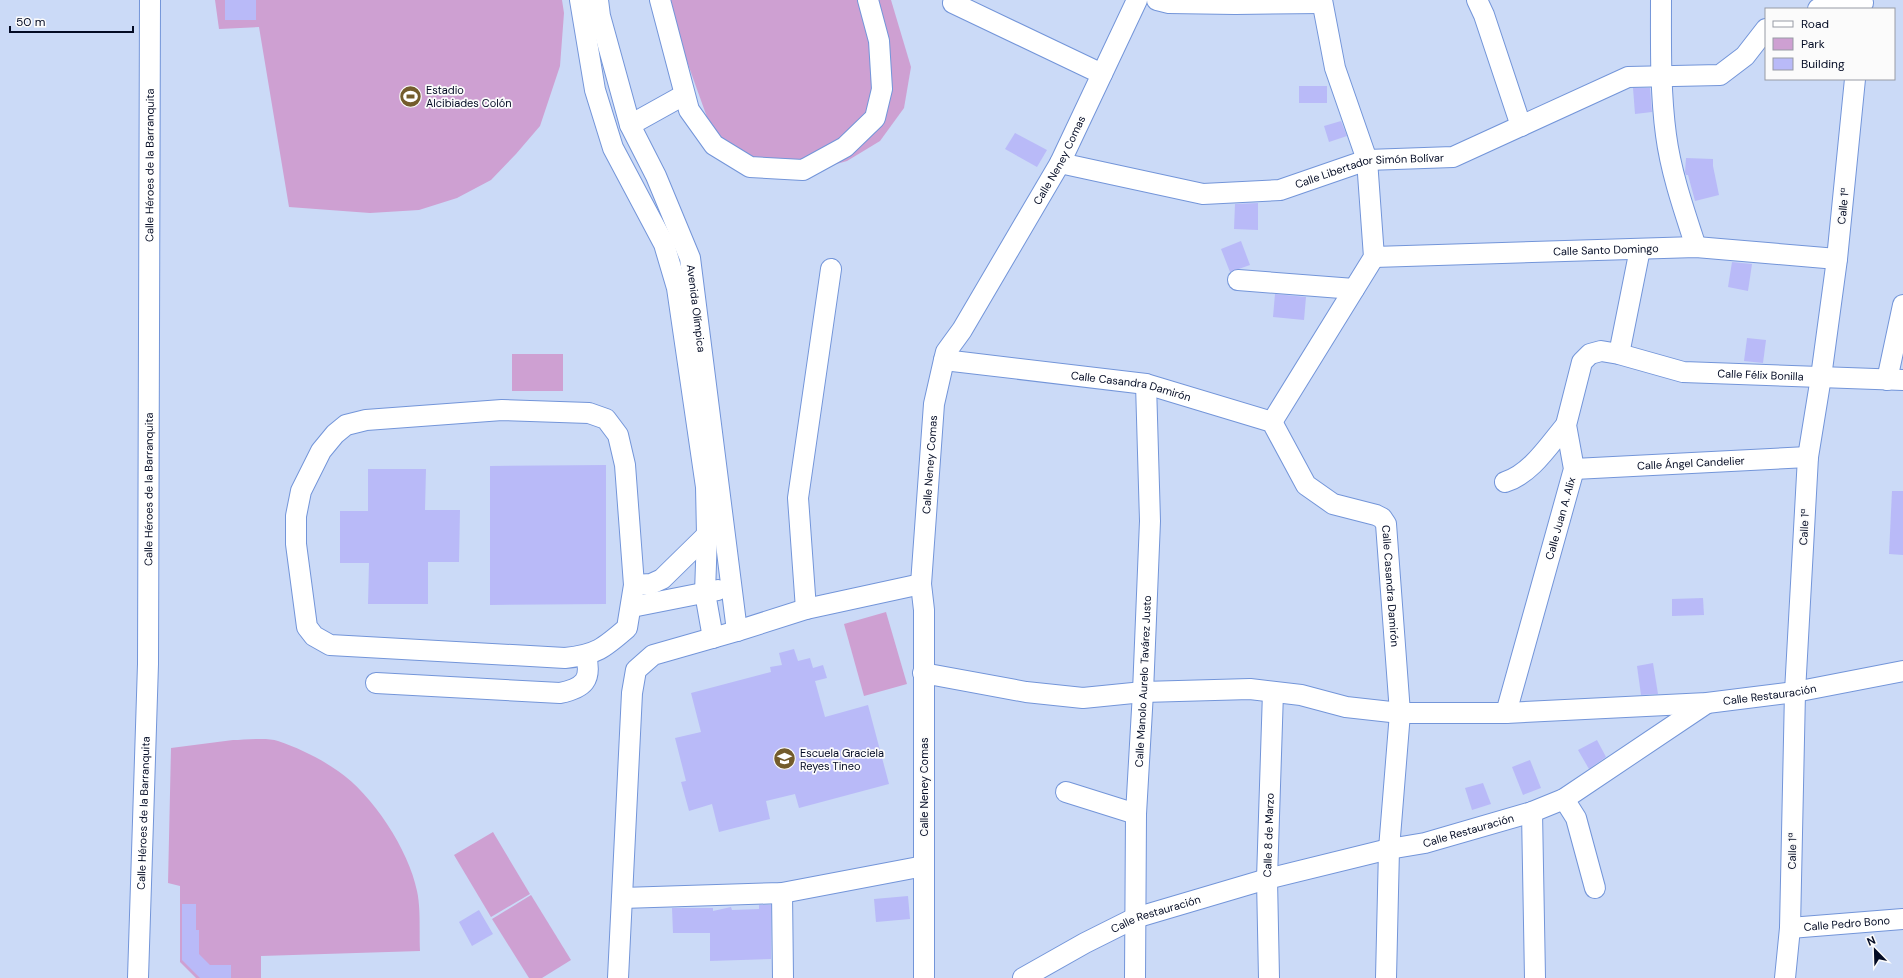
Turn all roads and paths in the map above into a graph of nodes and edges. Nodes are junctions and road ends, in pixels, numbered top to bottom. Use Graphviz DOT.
graph roads {
  1 [pos="150,0"];
  2 [pos="580,0"];
  3 [pos="598,0"];
  4 [pos="660,0"];
  5 [pos="868,0"];
  6 [pos="1137,0"];
  7 [pos="1157,0"];
  8 [pos="1477,0"];
  9 [pos="1661,0"];
  10 [pos="1322,2"];
  11 [pos="953,3"];
  12 [pos="1863,4"];
  13 [pos="1827,8"];
  14 [pos="1765,30"];
  15 [pos="1102,74"];
  16 [pos="1661,77"];
  17 [pos="1855,80"];
  18 [pos="684,95"];
  19 [pos="630,125"];
  20 [pos="1521,126"];
  21 [pos="1367,160"];
  22 [pos="1060,163"];
  23 [pos="1696,247"];
  24 [pos="1640,249"];
  25 [pos="1374,257"];
  26 [pos="1837,260"];
  27 [pos="831,269"];
  28 [pos="1238,280"];
  29 [pos="1354,289"];
  30 [pos="1903,305"];
  31 [pos="1619,354"];
  32 [pos="944,360"];
  33 [pos="1821,377"];
  34 [pos="1895,380"];
  35 [pos="1146,384"];
  36 [pos="1272,422"];
  37 [pos="1566,425"];
  38 [pos="1808,457"];
  39 [pos="1574,469"];
  40 [pos="1505,482"];
  41 [pos="723,518"];
  42 [pos="707,534"];
  43 [pos="634,584"];
  44 [pos="921,584"];
  45 [pos="732,588"];
  46 [pos="705,593"];
  47 [pos="632,607"];
  48 [pos="806,609"];
  49 [pos="738,631"];
  50 [pos="713,638"];
  51 [pos="586,656"];
  52 [pos="1903,671"];
  53 [pos="923,673"];
  54 [pos="376,683"];
  55 [pos="1143,692"];
  56 [pos="1273,692"];
  57 [pos="1795,692"];
  58 [pos="1707,703"];
  59 [pos="1400,713"];
  60 [pos="1506,713"];
  61 [pos="1066,792"];
  62 [pos="1564,799"];
  63 [pos="1532,812"];
  64 [pos="1136,814"];
  65 [pos="1389,849"];
  66 [pos="924,866"];
  67 [pos="1267,879"];
  68 [pos="1595,888"];
  69 [pos="782,893"];
  70 [pos="622,898"];
  71 [pos="1135,918"];
  72 [pos="1903,919"];
  73 [pos="1790,928"];
  74 [pos="138,978"];
  75 [pos="618,978"];
  76 [pos="783,978"];
  77 [pos="924,978"];
  78 [pos="1023,978"];
  79 [pos="1135,978"];
  80 [pos="1269,978"];
  81 [pos="1386,978"];
  82 [pos="1535,978"];
  83 [pos="1785,978"];
  1 -- 74 [label="street, Calle Héroes de la Barranquita"];
  2 -- 42 [label="street"];
  3 -- 19 [label="street, Avenida Olímpica"];
  4 -- 18 [label="street"];
  5 -- 18 [label="street"];
  6 -- 15 [label="street, Calle Neney Comas"];
  7 -- 10 [label="street"];
  8 -- 20 [label="street"];
  9 -- 16 [label="street"];
  10 -- 21 [label="street"];
  11 -- 15 [label="street"];
  12 -- 13 [label="street"];
  14 -- 16 [label="street, Calle Libertador Simón Bolívar"];
  15 -- 22 [label="street, Calle Neney Comas"];
  16 -- 20 [label="street, Calle Libertador Simón Bolívar"];
  16 -- 23 [label="street"];
  17 -- 26 [label="street, Calle 1ª"];
  18 -- 19 [label="street"];
  19 -- 41 [label="street, Avenida Olímpica"];
  20 -- 21 [label="street, Calle Libertador Simón Bolívar"];
  21 -- 22 [label="street, Calle Libertador Simón Bolívar"];
  21 -- 25 [label="street"];
  22 -- 32 [label="street, Calle Neney Comas"];
  23 -- 24 [label="street, Calle Santo Domingo"];
  23 -- 26 [label="street, Calle Santo Domingo"];
  24 -- 25 [label="street, Calle Santo Domingo"];
  24 -- 31 [label="street"];
  25 -- 29 [label="street"];
  26 -- 33 [label="street, Calle 1ª"];
  27 -- 48 [label="street"];
  28 -- 29 [label="street"];
  29 -- 36 [label="street"];
  30 -- 34 [label="street"];
  31 -- 33 [label="street, Calle Félix Bonilla"];
  31 -- 37 [label="street, Calle Juan A. Alix"];
  32 -- 35 [label="street, Calle Casandra Damirón"];
  32 -- 44 [label="street, Calle Neney Comas"];
  33 -- 34 [label="street, Calle Félix Bonilla"];
  33 -- 38 [label="street, Calle 1ª"];
  35 -- 36 [label="street, Calle Casandra Damirón"];
  35 -- 55 [label="street, Calle Manolo Aurelo Tavárez Justo"];
  36 -- 59 [label="street, Calle Casandra Damirón"];
  37 -- 39 [label="street, Calle Juan A. Alix"];
  37 -- 40 [label="street"];
  38 -- 39 [label="street, Calle Ángel Candelier"];
  38 -- 57 [label="street, Calle 1ª"];
  39 -- 60 [label="street, Calle Juan A. Alix"];
  41 -- 42 [label="street"];
  41 -- 45 [label="street, Avenida Olímpica"];
  42 -- 43 [label="street"];
  42 -- 46 [label="street"];
  43 -- 47 [label="street"];
  43 -- 51 [label="street"];
  44 -- 48 [label="street"];
  44 -- 53 [label="street, Calle Neney Comas"];
  45 -- 46 [label="street"];
  45 -- 49 [label="street, Avenida Olímpica"];
  46 -- 47 [label="street"];
  46 -- 50 [label="street"];
  47 -- 51 [label="street"];
  48 -- 49 [label="street"];
  49 -- 50 [label="street"];
  50 -- 70 [label="street"];
  51 -- 54 [label="street"];
  52 -- 57 [label="street, Calle Restauración"];
  53 -- 55 [label="street"];
  53 -- 66 [label="street, Calle Neney Comas"];
  55 -- 56 [label="street"];
  55 -- 64 [label="street, Calle Manolo Aurelo Tavárez Justo"];
  56 -- 59 [label="street"];
  56 -- 67 [label="street, Calle 8 de Marzo"];
  57 -- 58 [label="street, Calle Restauración"];
  57 -- 73 [label="street, Calle 1ª"];
  58 -- 60 [label="street"];
  58 -- 62 [label="street, Calle Restauración"];
  59 -- 60 [label="street"];
  59 -- 65 [label="street, Calle Casandra Damirón"];
  61 -- 64 [label="street"];
  62 -- 63 [label="street, Calle Restauración"];
  62 -- 68 [label="street"];
  63 -- 65 [label="street, Calle Restauración"];
  63 -- 82 [label="street"];
  64 -- 71 [label="street, Calle Manolo Aurelo Tavárez Justo"];
  65 -- 67 [label="street, Calle Restauración"];
  65 -- 81 [label="street, Calle Casandra Damirón"];
  66 -- 69 [label="street"];
  66 -- 77 [label="street, Calle Neney Comas"];
  67 -- 71 [label="street, Calle Restauración"];
  67 -- 80 [label="street, Calle 8 de Marzo"];
  69 -- 70 [label="street"];
  69 -- 76 [label="street"];
  70 -- 75 [label="street"];
  71 -- 78 [label="street, Calle Restauración"];
  71 -- 79 [label="street, Calle Manolo Aurelo Tavárez Justo"];
  72 -- 73 [label="street, Calle Pedro Bono"];
  73 -- 83 [label="street, Calle 1ª"];
}
